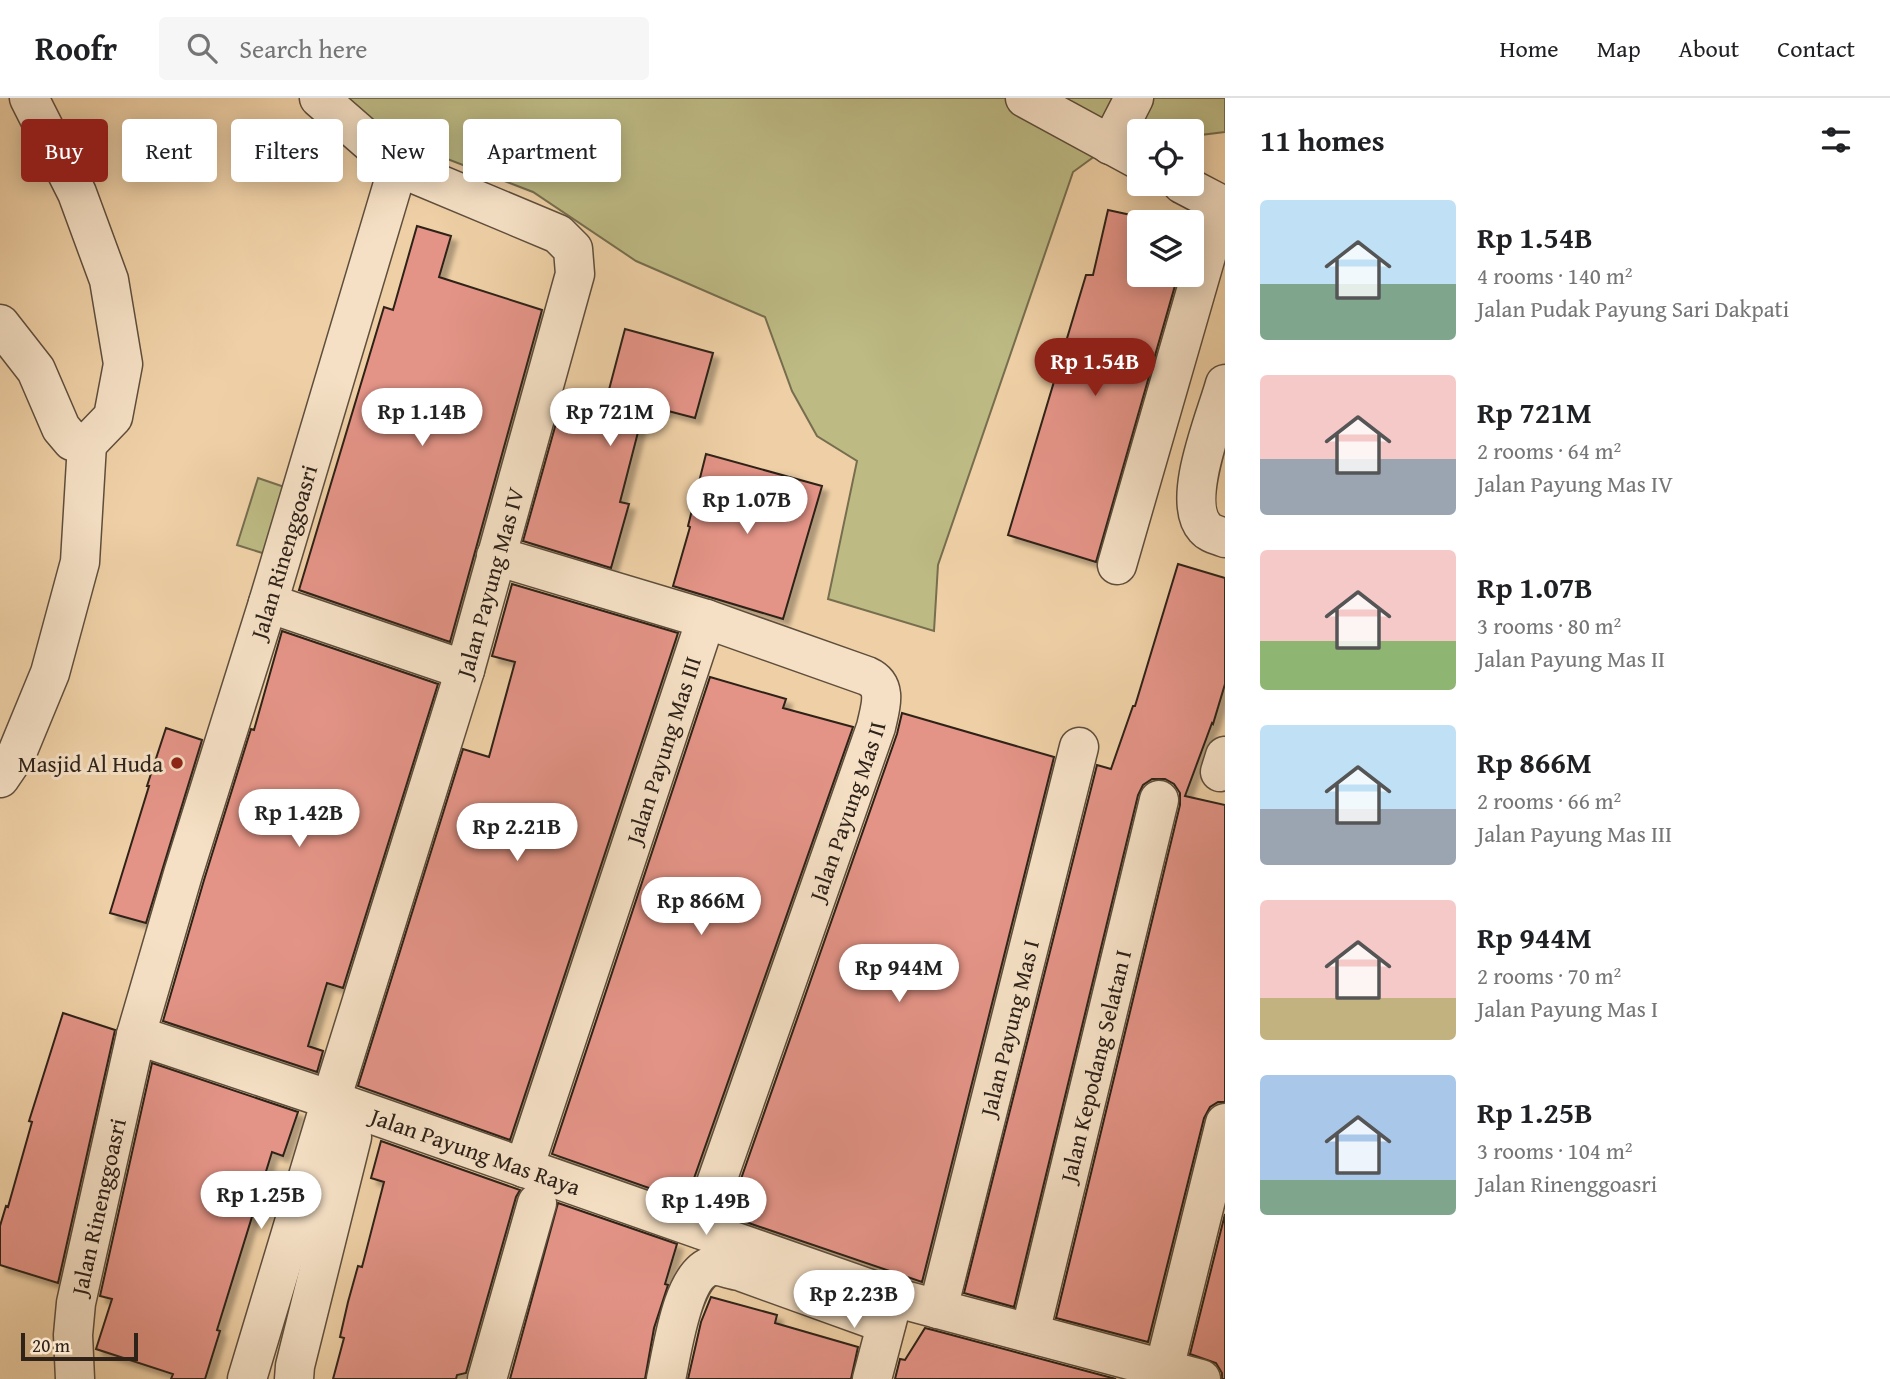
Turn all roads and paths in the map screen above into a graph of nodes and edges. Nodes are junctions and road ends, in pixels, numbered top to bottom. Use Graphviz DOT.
graph roads {
  1 [pos="29,98"];
  2 [pos="319,98"];
  3 [pos="1025,98"];
  4 [pos="1134,98"];
  5 [pos="357,132"];
  6 [pos="1125,153"];
  7 [pos="393,182"];
  8 [pos="434,182"];
  9 [pos="1204,196"];
  10 [pos="1223,206"];
  11 [pos="0,324"];
  12 [pos="1225,384"];
  13 [pos="88,444"];
  14 [pos="1225,538"];
  15 [pos="496,556"];
  16 [pos="1117,565"];
  17 [pos="268,603"];
  18 [pos="706,619"];
  19 [pos="465,670"];
  20 [pos="1079,747"];
  21 [pos="0,778"];
  22 [pos="1159,800"];
  23 [pos="136,1035"];
  24 [pos="331,1100"];
  25 [pos="1225,1123"];
  26 [pos="352,1137"];
  27 [pos="531,1185"];
  28 [pos="700,1229"];
  29 [pos="938,1309"];
  30 [pos="890,1310"];
  31 [pos="1030,1333"];
  32 [pos="1164,1369"];
  33 [pos="75,1379"];
  34 [pos="247,1379"];
  35 [pos="295,1379"];
  36 [pos="487,1379"];
  37 [pos="666,1379"];
  38 [pos="872,1379"];
  39 [pos="1201,1379"];
  1 -- 13 [label="street"];
  2 -- 5 [label="street"];
  3 -- 6 [label="street"];
  4 -- 6 [label="street"];
  7 -- 17 [label="street, Jalan Rinenggoasri"];
  8 -- 15 [label="street, Jalan Payung Mas IV"];
  9 -- 10 [label="street"];
  10 -- 16 [label="street"];
  11 -- 13 [label="street"];
  12 -- 14 [label="street"];
  13 -- 21 [label="street"];
  15 -- 18 [label="street"];
  15 -- 19 [label="street, Jalan Payung Mas IV"];
  17 -- 19 [label="street"];
  17 -- 23 [label="street, Jalan Rinenggoasri"];
  18 -- 27 [label="street, Jalan Payung Mas III"];
  18 -- 28 [label="street, Jalan Payung Mas II"];
  19 -- 24 [label="street, Jalan Payung Mas IV"];
  20 -- 29 [label="street, Jalan Payung Mas I"];
  22 -- 31 [label="street, Jalan Kepodang Selatan I"];
  23 -- 24 [label="street"];
  23 -- 33 [label="street, Jalan Rinenggoasri"];
  24 -- 27 [label="street, Jalan Payung Mas Raya"];
  24 -- 34 [label="street"];
  25 -- 32 [label="street"];
  26 -- 35 [label="street"];
  27 -- 28 [label="street, Jalan Payung Mas Raya"];
  27 -- 36 [label="street, Jalan Payung Mas III"];
  28 -- 30 [label="street, Jalan Payung Mas Raya"];
  29 -- 30 [label="street, Jalan Payung Mas Raya"];
  29 -- 31 [label="street, Jalan Payung Mas Raya"];
  30 -- 37 [label="street"];
  30 -- 38 [label="street"];
  31 -- 32 [label="street, Jalan Payung Mas Raya"];
  32 -- 39 [label="street, Jalan Payung Mas Raya"];
}
